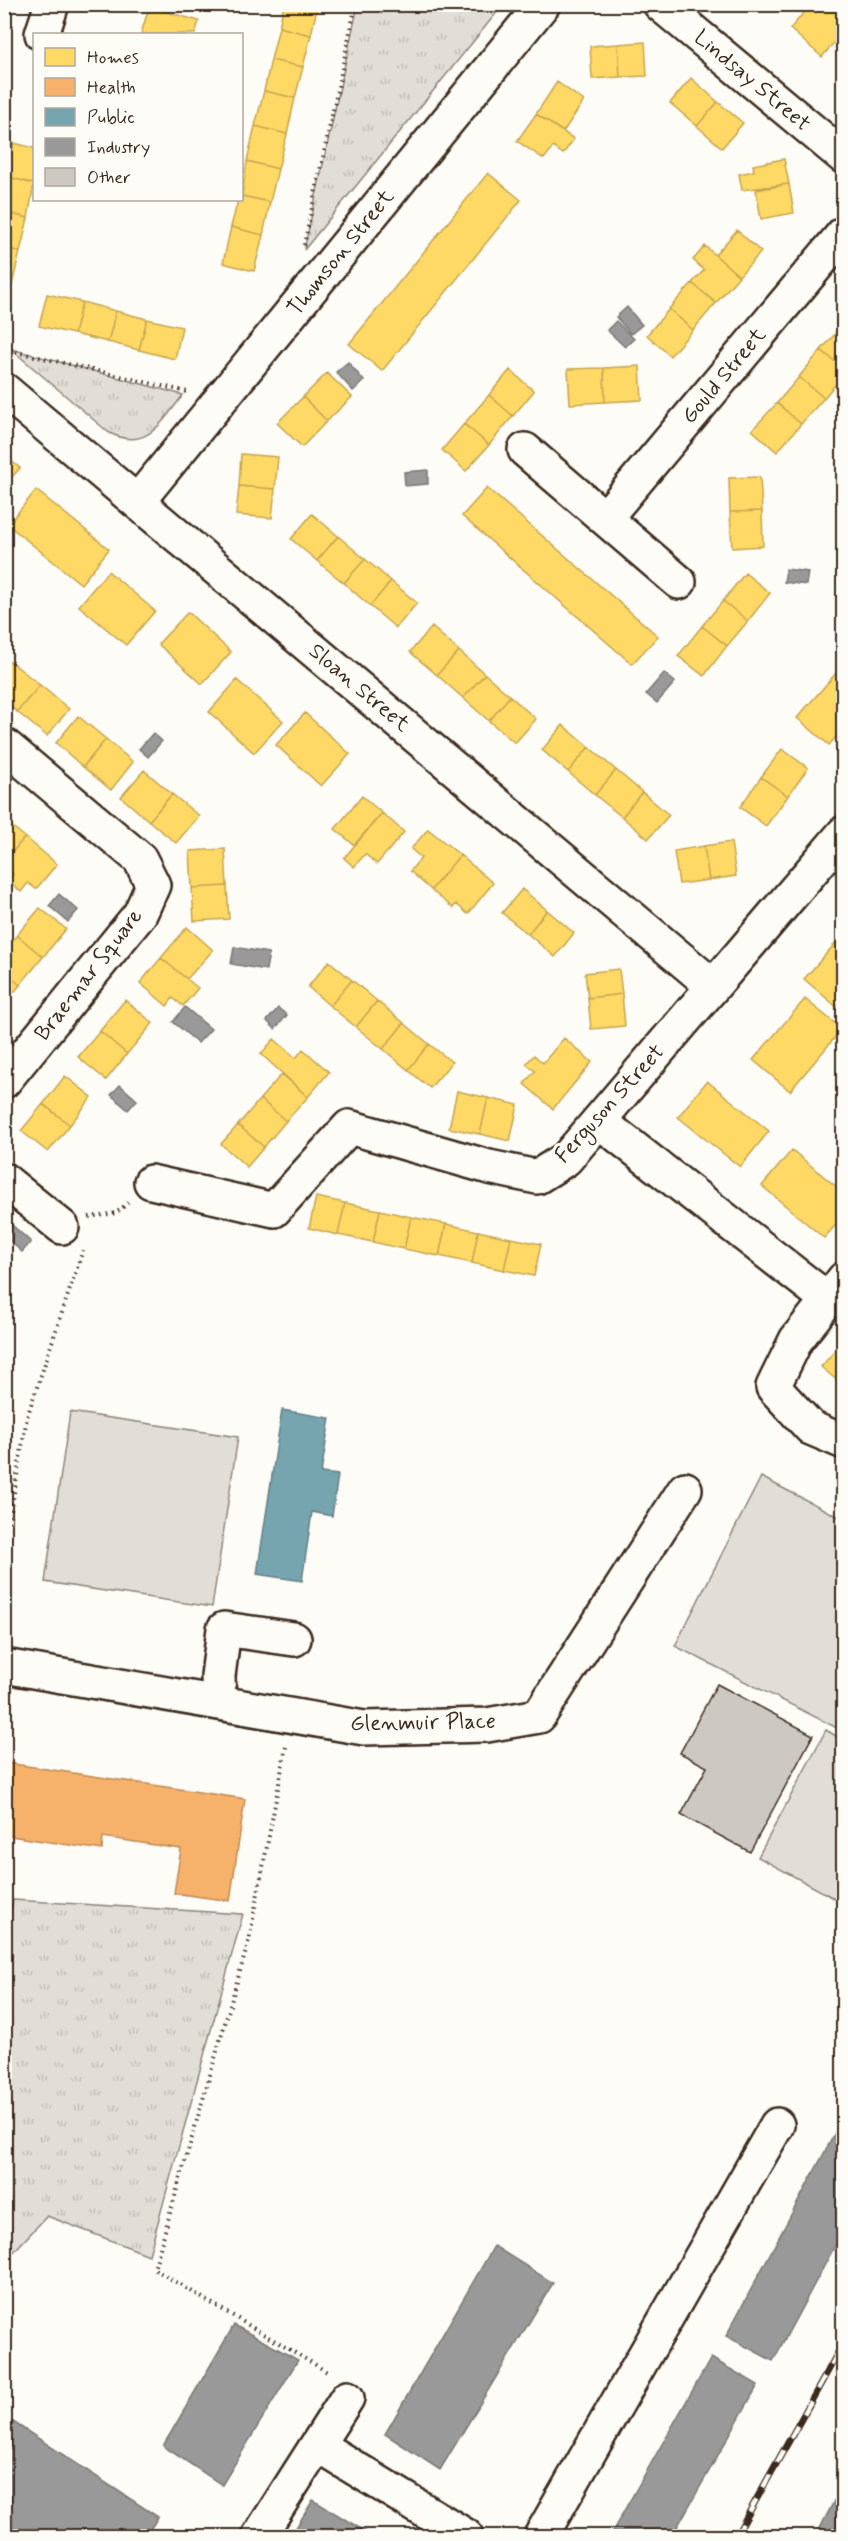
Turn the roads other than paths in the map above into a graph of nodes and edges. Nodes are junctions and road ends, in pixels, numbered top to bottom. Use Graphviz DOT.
graph roads {
  1 [pos="51,4"];
  2 [pos="543,4"];
  3 [pos="660,4"];
  4 [pos="42,33"];
  5 [pos="843,156"];
  6 [pos="843,233"];
  7 [pos="4,390"];
  8 [pos="525,450"];
  9 [pos="137,502"];
  10 [pos="605,518"];
  11 [pos="679,582"];
  12 [pos="4,745"];
  13 [pos="843,833"];
  14 [pos="712,986"];
  15 [pos="4,1081"];
  16 [pos="598,1121"];
  17 [pos="4,1180"];
  18 [pos="151,1182"];
  19 [pos="79,1234"];
  20 [pos="835,1289"];
  21 [pos="843,1442"];
  22 [pos="685,1489"];
  23 [pos="294,1638"];
  24 [pos="4,1666"];
  25 [pos="219,1703"];
  26 [pos="777,2125"];
  27 [pos="347,2398"];
  28 [pos="317,2445"];
  29 [pos="259,2536"];
  30 [pos="466,2536"];
  31 [pos="541,2536"];
  1 -- 4 [label="street"];
  2 -- 9 [label="street, Thomson Street"];
  3 -- 5 [label="street, Lindsay Street"];
  6 -- 10 [label="street, Gould Street"];
  7 -- 9 [label="street, Sloan Street"];
  8 -- 10 [label="street"];
  9 -- 14 [label="street, Sloan Street"];
  10 -- 11 [label="street"];
  12 -- 15 [label="street, Braemar Square"];
  13 -- 14 [label="street, Ferguson Street"];
  14 -- 16 [label="street, Ferguson Street"];
  16 -- 18 [label="street, Ferguson Street"];
  16 -- 20 [label="street"];
  17 -- 19 [label="street"];
  20 -- 21 [label="street"];
  22 -- 25 [label="street, Glenmuir Place"];
  23 -- 25 [label="street"];
  24 -- 25 [label="street, Glenmuir Place"];
  26 -- 31 [label="street"];
  27 -- 28 [label="street"];
  28 -- 29 [label="street"];
  28 -- 30 [label="street"];
}
